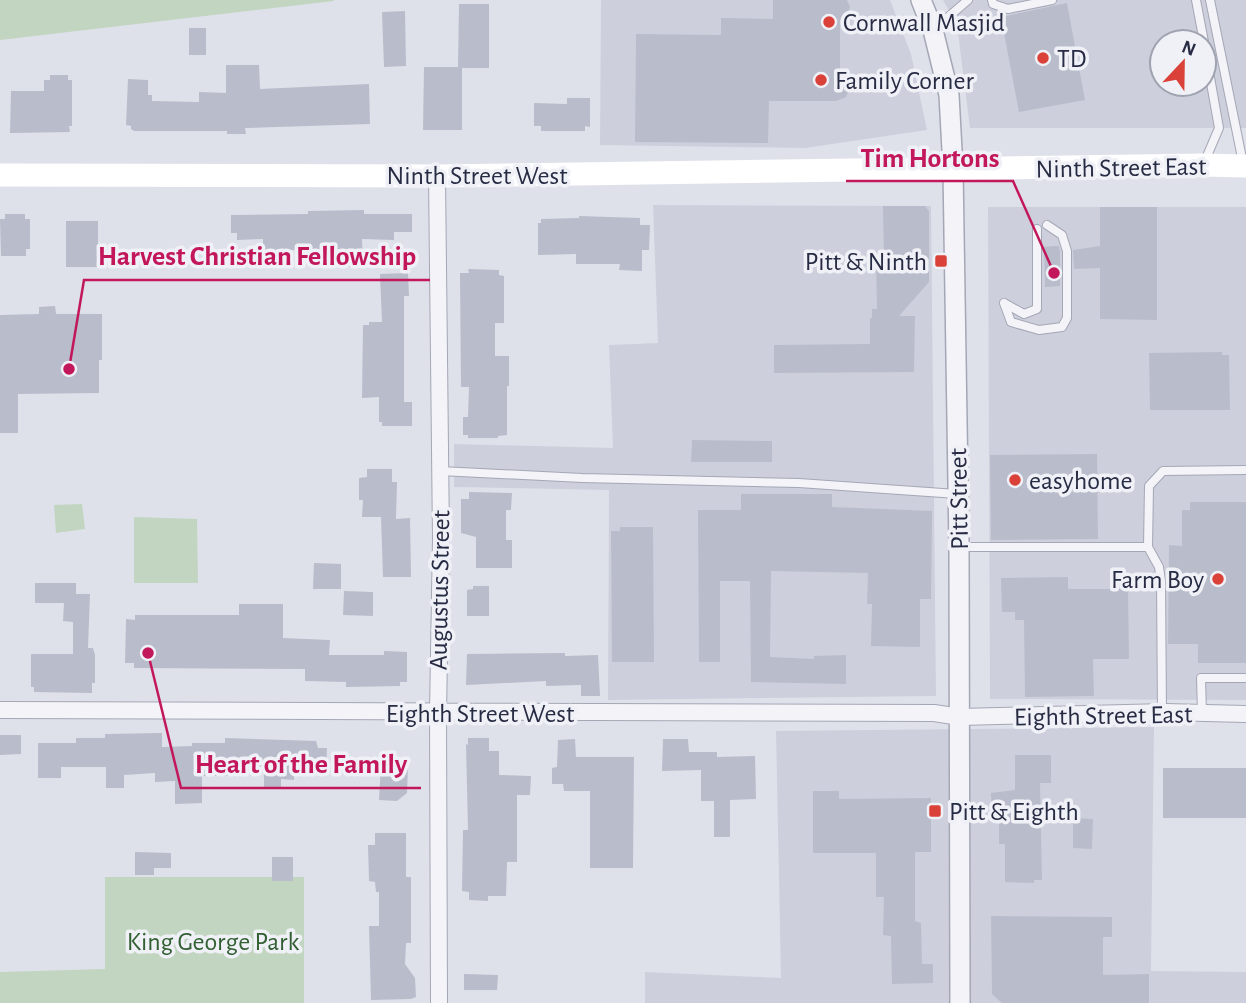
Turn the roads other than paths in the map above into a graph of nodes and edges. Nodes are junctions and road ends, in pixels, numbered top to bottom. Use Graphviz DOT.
graph roads {
  1 [pos="921,0"];
  2 [pos="968,0"];
  3 [pos="992,0"];
  4 [pos="1052,0"];
  5 [pos="1196,0"];
  6 [pos="1210,0"];
  7 [pos="1201,28"];
  8 [pos="933,30"];
  9 [pos="1214,98"];
  10 [pos="1203,165"];
  11 [pos="1245,166"];
  12 [pos="953,169"];
  13 [pos="0,175"];
  14 [pos="437,176"];
  15 [pos="1047,225"];
  16 [pos="1037,229"];
  17 [pos="1246,470"];
  18 [pos="440,471"];
  19 [pos="957,495"];
  20 [pos="959,547"];
  21 [pos="1148,547"];
  22 [pos="1246,678"];
  23 [pos="0,710"];
  24 [pos="438,713"];
  25 [pos="1162,713"];
  26 [pos="1202,713"];
  27 [pos="1246,714"];
  28 [pos="960,717"];
  29 [pos="439,1003"];
  30 [pos="960,1003"];
  1 -- 8 [label="street, Pitt Street"];
  2 -- 8 [label="lane"];
  3 -- 4 [label="lane"];
  5 -- 7 [label="lane"];
  6 -- 11 [label="lane"];
  8 -- 12 [label="street, Pitt Street"];
  9 -- 10 [label="lane"];
  10 -- 11 [label="main road, Ninth Street East"];
  10 -- 12 [label="main road, Ninth Street East"];
  12 -- 14 [label="main road, Ninth Street West"];
  12 -- 19 [label="street, Pitt Street"];
  13 -- 14 [label="main road, Ninth Street West"];
  14 -- 18 [label="street, Augustus Street"];
  15 -- 16 [label="lane"];
  17 -- 21 [label="lane"];
  18 -- 19 [label="lane"];
  18 -- 24 [label="street, Augustus Street"];
  19 -- 20 [label="street, Pitt Street"];
  20 -- 21 [label="lane"];
  20 -- 28 [label="street, Pitt Street"];
  21 -- 25 [label="lane"];
  22 -- 26 [label="lane"];
  23 -- 24 [label="street, Eighth Street West"];
  24 -- 28 [label="street, Eighth Street West"];
  24 -- 29 [label="street, Augustus Street"];
  25 -- 26 [label="street, Eighth Street East"];
  25 -- 28 [label="street, Eighth Street East"];
  26 -- 27 [label="street, Eighth Street East"];
  28 -- 30 [label="street, Pitt Street"];
}
